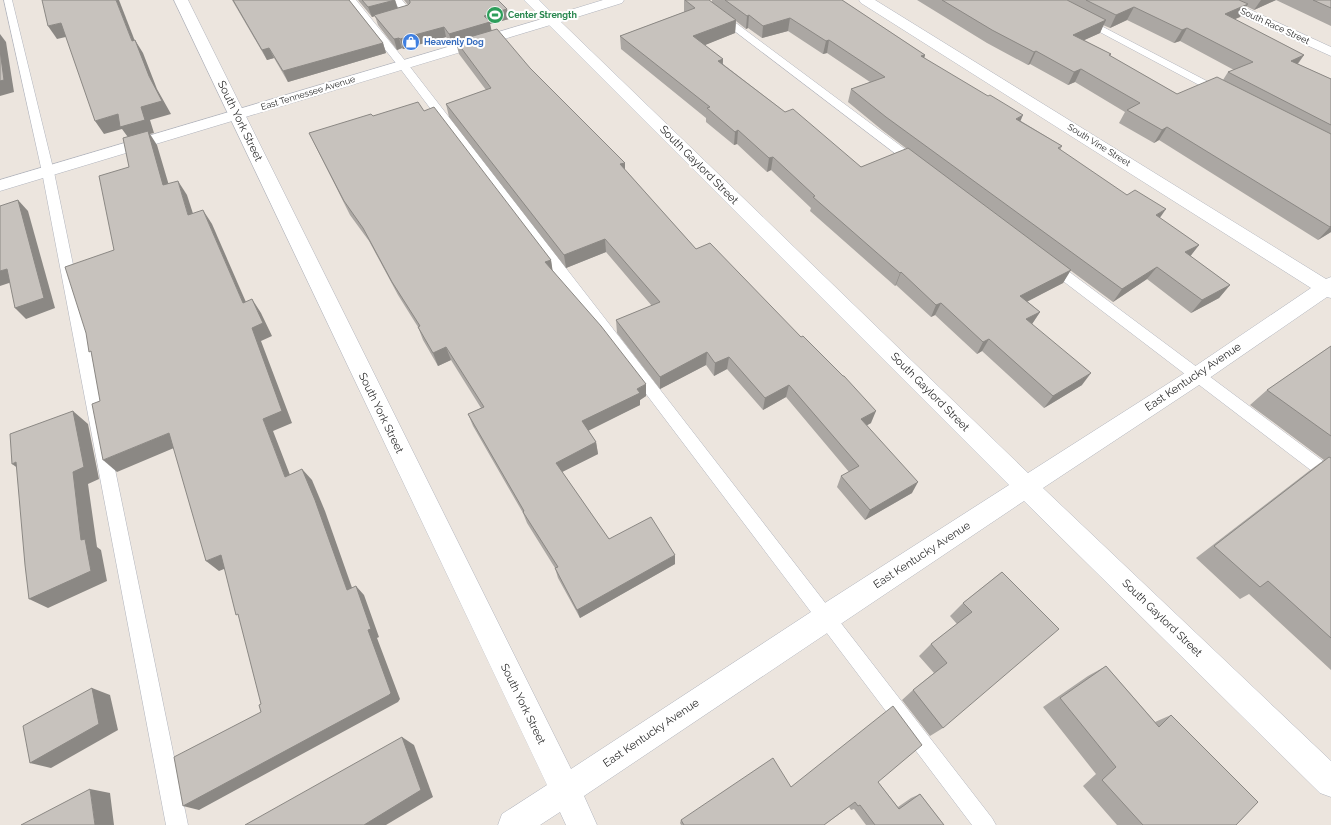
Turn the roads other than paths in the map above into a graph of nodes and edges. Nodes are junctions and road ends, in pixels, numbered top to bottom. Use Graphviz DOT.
graph roads {
  1 [pos="8,0"];
  2 [pos="181,0"];
  3 [pos="351,0"];
  4 [pos="396,0"];
  5 [pos="531,0"];
  6 [pos="617,0"];
  7 [pos="699,0"];
  8 [pos="866,0"];
  9 [pos="1218,0"];
  10 [pos="1073,15"];
  11 [pos="552,20"];
  12 [pos="377,21"];
  13 [pos="1331,52"];
  14 [pos="403,65"];
  15 [pos="1226,95"];
  16 [pos="237,115"];
  17 [pos="926,171"];
  18 [pos="48,172"];
  19 [pos="0,186"];
  20 [pos="1040,256"];
  21 [pos="1329,288"];
  22 [pos="1198,375"];
  23 [pos="1331,476"];
  24 [pos="1026,487"];
  25 [pos="826,617"];
  26 [pos="1331,782"];
  27 [pos="565,790"];
  28 [pos="177,825"];
  29 [pos="513,825"];
  30 [pos="582,825"];
  31 [pos="985,825"];
  1 -- 18 [label="lane"];
  2 -- 16 [label="street, South York Street"];
  3 -- 12 [label="lane"];
  4 -- 12 [label="lane"];
  5 -- 11 [label="street, South Gaylord Street"];
  6 -- 11 [label="street, East Tennessee Avenue"];
  7 -- 17 [label="lane"];
  8 -- 21 [label="street, South Vine Street"];
  9 -- 13 [label="street, South Race Street"];
  10 -- 15 [label="lane"];
  11 -- 14 [label="street, East Tennessee Avenue"];
  11 -- 24 [label="street, South Gaylord Street"];
  12 -- 14 [label="lane"];
  14 -- 16 [label="street, East Tennessee Avenue"];
  14 -- 25 [label="lane"];
  16 -- 18 [label="street, East Tennessee Avenue"];
  16 -- 27 [label="street, South York Street"];
  18 -- 19 [label="street, East Tennessee Avenue"];
  18 -- 28 [label="lane"];
  20 -- 22 [label="lane"];
  21 -- 22 [label="street, East Kentucky Avenue"];
  22 -- 23 [label="lane"];
  22 -- 24 [label="street, East Kentucky Avenue"];
  24 -- 25 [label="street, East Kentucky Avenue"];
  24 -- 26 [label="street, South Gaylord Street"];
  25 -- 27 [label="street, East Kentucky Avenue"];
  25 -- 31 [label="lane"];
  27 -- 29 [label="street, East Kentucky Avenue"];
  27 -- 30 [label="street, South York Street"];
}
